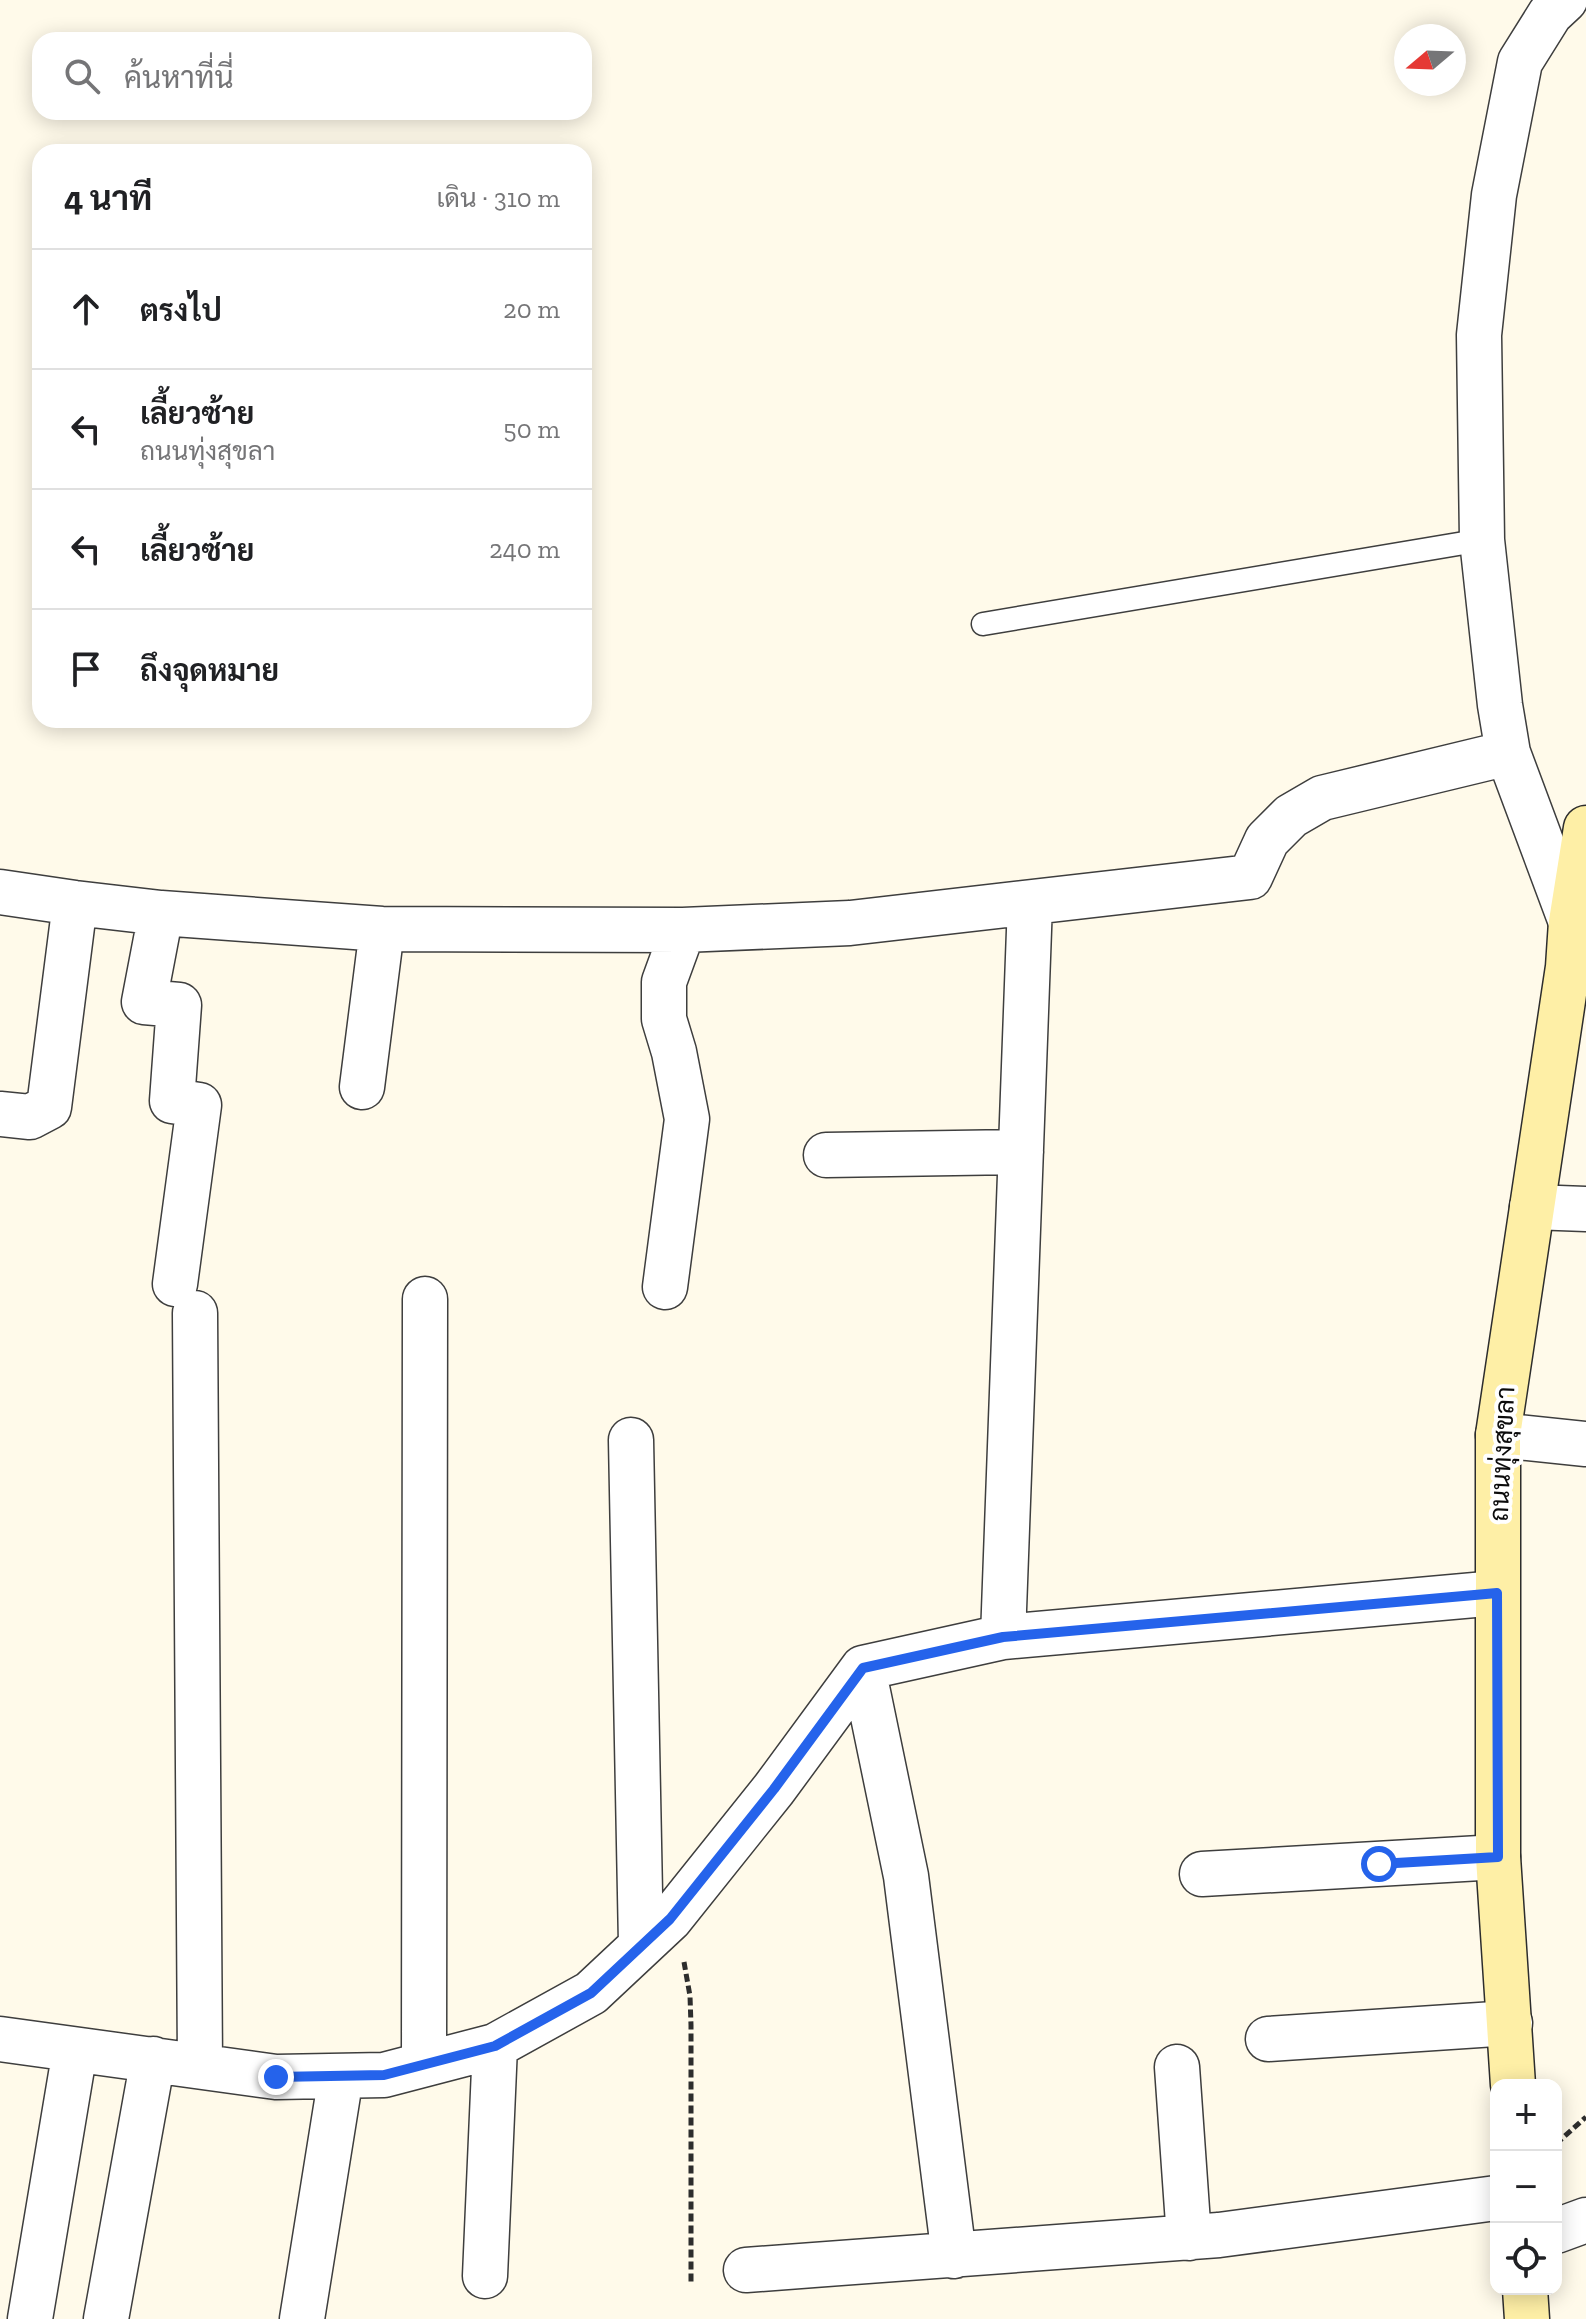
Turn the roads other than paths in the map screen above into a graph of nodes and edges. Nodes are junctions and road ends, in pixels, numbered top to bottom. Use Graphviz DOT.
graph roads {
  1 [pos="1565,0"];
  2 [pos="1482,540"];
  3 [pos="983,624"];
  4 [pos="1508,753"];
  5 [pos="1586,828"];
  6 [pos="0,892"];
  7 [pos="75,903"];
  8 [pos="1030,903"];
  9 [pos="161,913"];
  10 [pos="1571,922"];
  11 [pos="382,929"];
  12 [pos="683,930"];
  13 [pos="362,1087"];
  14 [pos="0,1114"];
  15 [pos="1021,1152"];
  16 [pos="826,1155"];
  17 [pos="1532,1207"];
  18 [pos="1586,1209"];
  19 [pos="665,1287"];
  20 [pos="425,1299"];
  21 [pos="1498,1435"];
  22 [pos="631,1440"];
  23 [pos="1586,1444"];
  24 [pos="1497,1593"];
  25 [pos="1003,1637"];
  26 [pos="863,1668"];
  27 [pos="1498,1857"];
  28 [pos="1202,1874"];
  29 [pos="655,1932"];
  30 [pos="1510,2023"];
  31 [pos="0,2039"];
  32 [pos="1268,2039"];
  33 [pos="495,2046"];
  34 [pos="75,2050"];
  35 [pos="153,2059"];
  36 [pos="424,2064"];
  37 [pos="200,2066"];
  38 [pos="1177,2067"];
  39 [pos="341,2076"];
  40 [pos="1513,2079"];
  41 [pos="1490,2199"];
  42 [pos="1586,2220"];
  43 [pos="1562,2229"];
  44 [pos="1189,2238"];
  45 [pos="954,2256"];
  46 [pos="746,2270"];
  47 [pos="485,2276"];
  48 [pos="1525,2295"];
  49 [pos="30,2319"];
  50 [pos="106,2319"];
  51 [pos="302,2319"];
  52 [pos="1527,2319"];
  1 -- 2 [label="street"];
  2 -- 3 [label="lane"];
  2 -- 4 [label="street"];
  4 -- 8 [label="street"];
  4 -- 10 [label="street"];
  5 -- 10 [label="street, ถนนทุ่งสุขลา"];
  6 -- 7 [label="street"];
  7 -- 9 [label="street"];
  7 -- 14 [label="street"];
  8 -- 12 [label="street"];
  8 -- 15 [label="street"];
  9 -- 11 [label="street"];
  9 -- 37 [label="street"];
  10 -- 17 [label="street, ถนนทุ่งสุขลา"];
  11 -- 12 [label="street"];
  11 -- 13 [label="street"];
  12 -- 19 [label="street"];
  15 -- 16 [label="street"];
  15 -- 25 [label="street"];
  17 -- 18 [label="street"];
  17 -- 21 [label="street, ถนนทุ่งสุขลา"];
  20 -- 36 [label="street"];
  21 -- 23 [label="street"];
  21 -- 24 [label="street, ถนนทุ่งสุขลา"];
  22 -- 29 [label="street"];
  24 -- 25 [label="street"];
  24 -- 27 [label="street, ถนนทุ่งสุขลา"];
  25 -- 26 [label="street"];
  26 -- 29 [label="street"];
  26 -- 45 [label="street"];
  27 -- 28 [label="street"];
  27 -- 30 [label="street, ถนนทุ่งสุขลา"];
  29 -- 33 [label="street"];
  30 -- 32 [label="street"];
  30 -- 40 [label="street, ถนนทุ่งสุขลา"];
  31 -- 34 [label="street"];
  33 -- 36 [label="street"];
  33 -- 47 [label="street"];
  34 -- 35 [label="street"];
  34 -- 49 [label="street"];
  35 -- 37 [label="street"];
  35 -- 50 [label="street"];
  36 -- 39 [label="street"];
  37 -- 39 [label="street"];
  38 -- 44 [label="street"];
  39 -- 51 [label="street"];
  41 -- 44 [label="street"];
  42 -- 43 [label="street"];
  44 -- 45 [label="street"];
  45 -- 46 [label="street"];
  48 -- 52 [label="street"];
}
